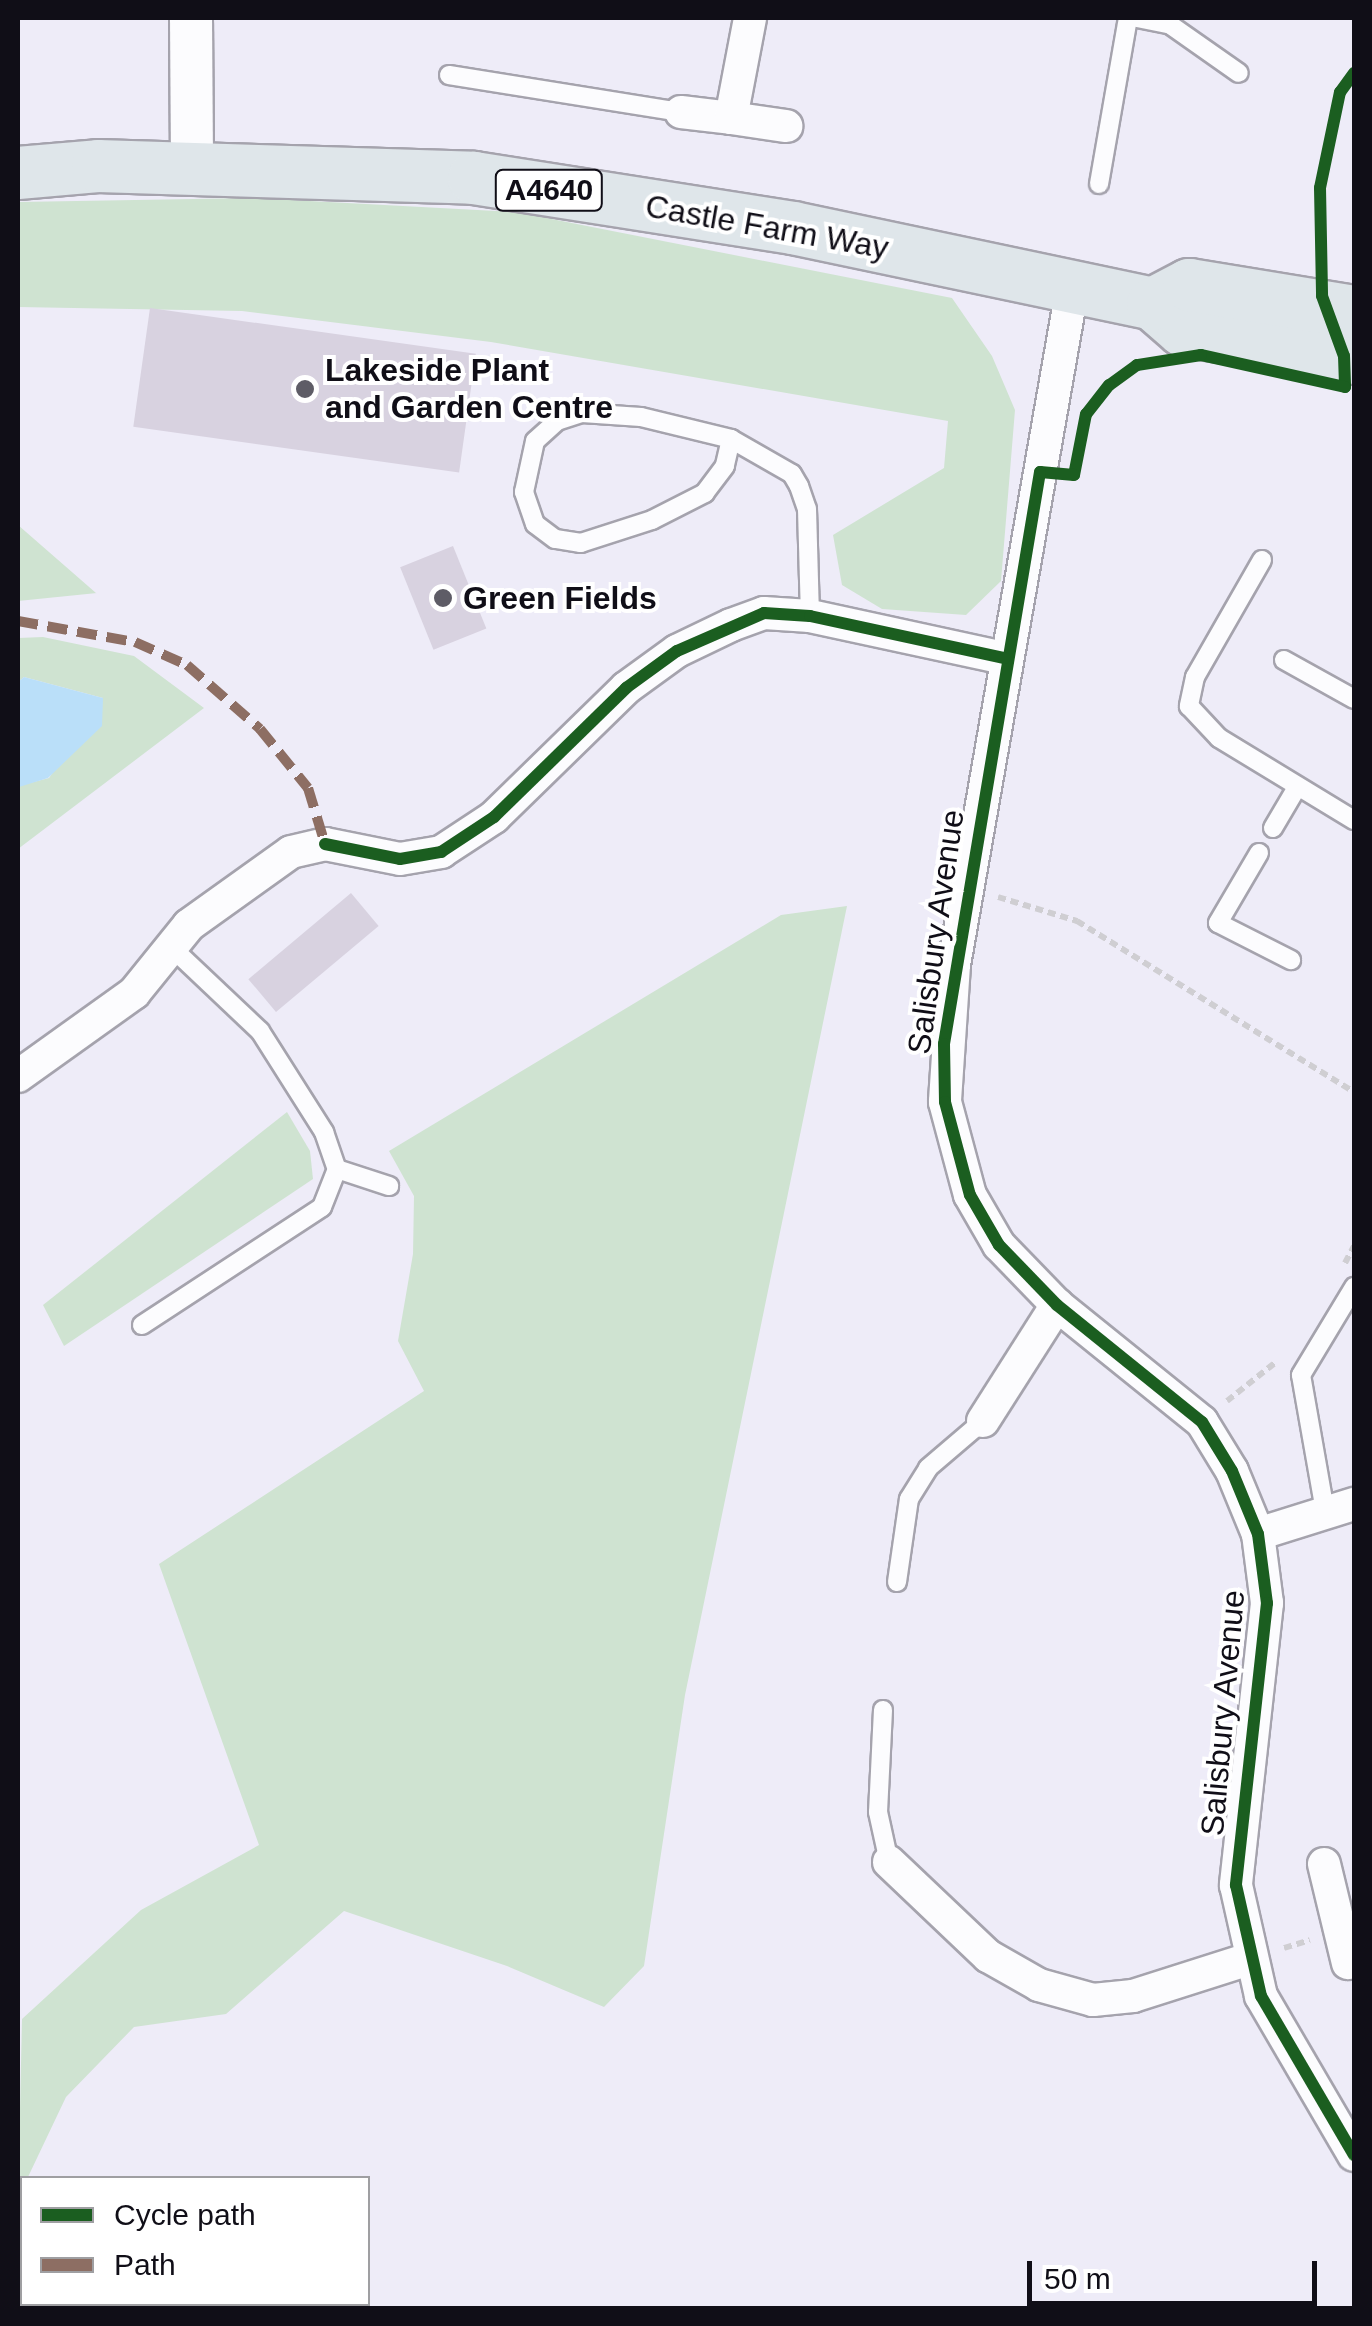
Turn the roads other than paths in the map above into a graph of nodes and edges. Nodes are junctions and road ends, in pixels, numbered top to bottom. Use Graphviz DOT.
graph roads {
  1 [pos="191,18"];
  2 [pos="750,18"];
  3 [pos="1128,18"];
  4 [pos="1138,18"];
  5 [pos="1239,73"];
  6 [pos="448,75"];
  7 [pos="681,112"];
  8 [pos="732,118"];
  9 [pos="786,126"];
  10 [pos="192,167"];
  11 [pos="18,174"];
  12 [pos="1099,184"];
  13 [pos="1072,290"];
  14 [pos="1154,304"];
  15 [pos="1354,312"];
  16 [pos="1354,358"];
  17 [pos="731,439"];
  18 [pos="1262,560"];
  19 [pos="810,616"];
  20 [pos="1005,658"];
  21 [pos="1284,660"];
  22 [pos="1354,699"];
  23 [pos="1296,789"];
  24 [pos="1354,820"];
  25 [pos="1274,828"];
  26 [pos="1259,853"];
  27 [pos="170,946"];
  28 [pos="1291,960"];
  29 [pos="18,1076"];
  30 [pos="338,1169"];
  31 [pos="388,1186"];
  32 [pos="1354,1287"];
  33 [pos="1057,1305"];
  34 [pos="142,1324"];
  35 [pos="983,1421"];
  36 [pos="1340,1508"];
  37 [pos="1258,1534"];
  38 [pos="897,1582"];
  39 [pos="882,1710"];
  40 [pos="889,1862"];
  41 [pos="1324,1864"];
  42 [pos="1343,1911"];
  43 [pos="1249,1959"];
  44 [pos="1348,1964"];
  45 [pos="1354,2156"];
  1 -- 10 [label="street"];
  2 -- 8 [label="street"];
  3 -- 12 [label="lane"];
  4 -- 5 [label="lane"];
  6 -- 7 [label="lane"];
  7 -- 8 [label="street"];
  8 -- 9 [label="street"];
  10 -- 11 [label="main road, Castle Farm Way / A4640"];
  10 -- 13 [label="main road, Castle Farm Way / A4640"];
  13 -- 14 [label="main road, Castle Farm Way / A4640"];
  13 -- 20 [label="street, Salisbury Avenue"];
  14 -- 15 [label="main road"];
  14 -- 16 [label="main road, Castle Farm Way / A4640"];
  17 -- 17 [label="lane"];
  17 -- 19 [label="lane"];
  18 -- 23 [label="lane"];
  19 -- 20 [label="street"];
  19 -- 27 [label="street"];
  20 -- 33 [label="street, Salisbury Avenue"];
  21 -- 22 [label="lane"];
  23 -- 24 [label="lane"];
  23 -- 25 [label="lane"];
  26 -- 28 [label="lane"];
  27 -- 29 [label="street"];
  27 -- 30 [label="lane"];
  30 -- 31 [label="lane"];
  30 -- 34 [label="lane"];
  32 -- 36 [label="lane"];
  33 -- 35 [label="street"];
  33 -- 37 [label="street, Salisbury Avenue"];
  35 -- 38 [label="lane"];
  36 -- 37 [label="street"];
  37 -- 43 [label="street, Salisbury Avenue"];
  39 -- 40 [label="lane"];
  40 -- 43 [label="street"];
  41 -- 42 [label="street"];
  42 -- 44 [label="street"];
  43 -- 45 [label="street, Salisbury Avenue"];
}
